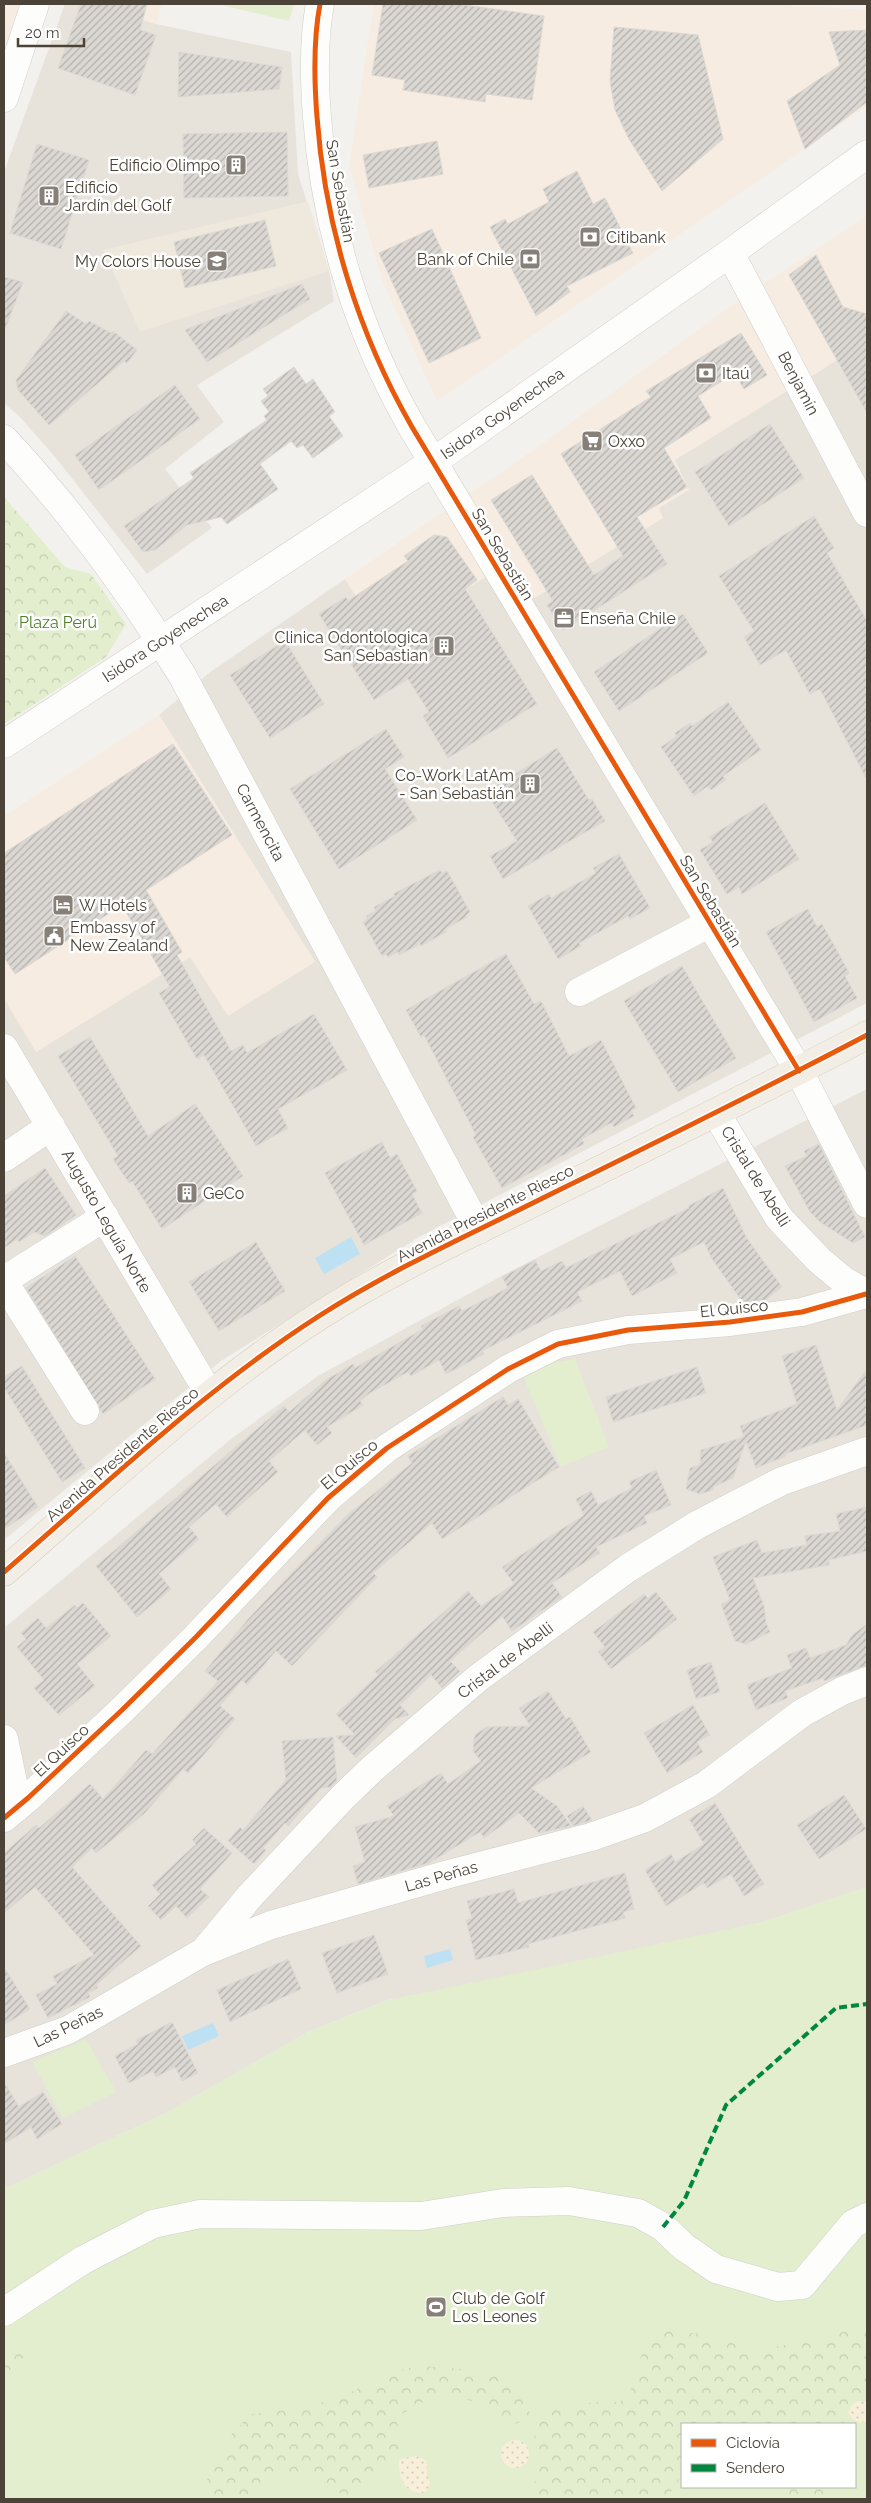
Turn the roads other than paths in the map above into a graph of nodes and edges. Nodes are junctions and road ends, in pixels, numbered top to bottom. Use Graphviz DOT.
graph roads {
  1 [pos="35,4"];
  2 [pos="320,4"];
  3 [pos="4,98"];
  4 [pos="867,154"];
  5 [pos="730,254"];
  6 [pos="4,439"];
  7 [pos="433,462"];
  8 [pos="867,513"];
  9 [pos="161,641"];
  10 [pos="4,744"];
  11 [pos="710,923"];
  12 [pos="579,992"];
  13 [pos="867,1035"];
  14 [pos="4,1048"];
  15 [pos="798,1071"];
  16 [pos="716,1113"];
  17 [pos="51,1126"];
  18 [pos="4,1158"];
  19 [pos="867,1204"];
  20 [pos="105,1217"];
  21 [pos="479,1230"];
  22 [pos="4,1281"];
  23 [pos="867,1294"];
  24 [pos="210,1395"];
  25 [pos="85,1411"];
  26 [pos="867,1451"];
  27 [pos="4,1572"];
  28 [pos="867,1681"];
  29 [pos="4,1739"];
  30 [pos="11,1812"];
  31 [pos="203,1952"];
  32 [pos="4,2053"];
  33 [pos="867,2217"];
  34 [pos="4,2312"];
  1 -- 3 [label="street"];
  2 -- 7 [label="street, San Sebastián"];
  4 -- 5 [label="street, Isidora Goyenechea"];
  5 -- 7 [label="street, Isidora Goyenechea"];
  5 -- 8 [label="street, Benjamín"];
  6 -- 9 [label="street, Carmencita"];
  7 -- 9 [label="street, Isidora Goyenechea"];
  7 -- 11 [label="street, San Sebastián"];
  9 -- 10 [label="street, Isidora Goyenechea"];
  9 -- 21 [label="street, Carmencita"];
  11 -- 12 [label="street"];
  11 -- 15 [label="street, San Sebastián"];
  13 -- 15 [label="main road, Avenida Presidente Riesco"];
  14 -- 17 [label="street, Augusto Leguía Norte"];
  15 -- 16 [label="main road, Avenida Presidente Riesco"];
  15 -- 19 [label="street, San Sebastián"];
  16 -- 21 [label="main road, Avenida Presidente Riesco"];
  16 -- 23 [label="street, Cristal de Abelli"];
  17 -- 18 [label="street"];
  17 -- 20 [label="street, Augusto Leguía Norte"];
  20 -- 22 [label="street"];
  20 -- 24 [label="street, Augusto Leguía Norte"];
  21 -- 24 [label="main road, Avenida Presidente Riesco"];
  22 -- 25 [label="street"];
  23 -- 30 [label="street, El Quisco"];
  24 -- 27 [label="main road, Avenida Presidente Riesco"];
  26 -- 31 [label="street, Cristal de Abelli"];
  28 -- 31 [label="street, Las Peñas"];
  29 -- 30 [label="street"];
  31 -- 32 [label="street, Las Peñas"];
  33 -- 34 [label="street"];
}
